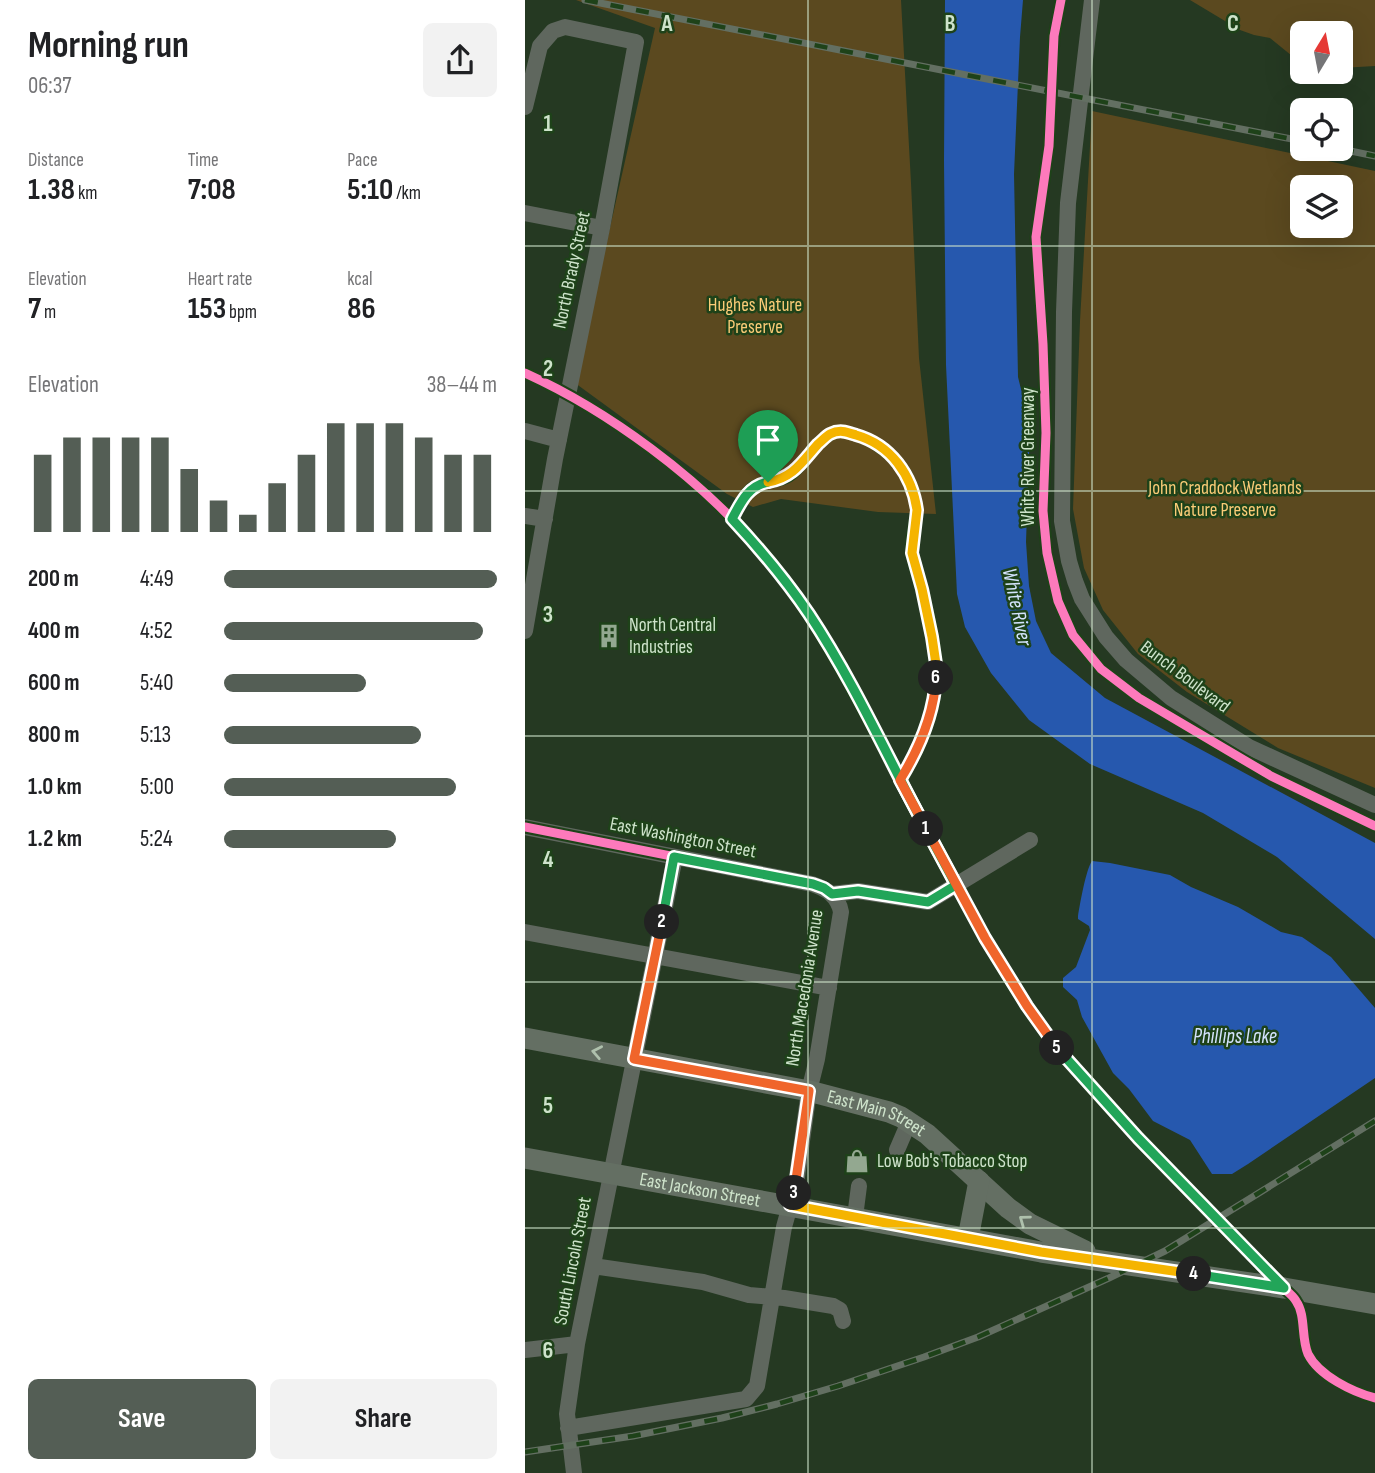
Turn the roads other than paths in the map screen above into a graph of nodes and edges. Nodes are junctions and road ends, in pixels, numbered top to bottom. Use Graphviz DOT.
graph roads {
  1 [pos="1092,0"];
  2 [pos="525,107"];
  3 [pos="525,213"];
  4 [pos="602,228"];
  5 [pos="525,431"];
  6 [pos="559,440"];
  7 [pos="525,516"];
  8 [pos="545,519"];
  9 [pos="525,626"];
  10 [pos="1375,805"];
  11 [pos="525,827"];
  12 [pos="1030,841"];
  13 [pos="674,857"];
  14 [pos="832,894"];
  15 [pos="525,932"];
  16 [pos="655,957"];
  17 [pos="829,988"];
  18 [pos="525,1038"];
  19 [pos="634,1059"];
  20 [pos="809,1091"];
  21 [pos="909,1122"];
  22 [pos="897,1150"];
  23 [pos="525,1158"];
  24 [pos="612,1173"];
  25 [pos="979,1181"];
  26 [pos="859,1186"];
  27 [pos="790,1205"];
  28 [pos="855,1217"];
  29 [pos="968,1238"];
  30 [pos="1107,1261"];
  31 [pos="593,1266"];
  32 [pos="772,1297"];
  33 [pos="1375,1304"];
  34 [pos="843,1321"];
  35 [pos="577,1344"];
  36 [pos="525,1350"];
  37 [pos="568,1428"];
  38 [pos="574,1473"];
  1 -- 10 [label="street, Bunch Boulevard"];
  2 -- 4 [label="street, North Brady Street"];
  3 -- 4 [label="street"];
  4 -- 6 [label="street, North Brady Street"];
  5 -- 6 [label="street"];
  6 -- 8 [label="street, North Brady Street"];
  7 -- 8 [label="street"];
  8 -- 9 [label="street, North Brady Street"];
  11 -- 13 [label="street, East Washington Street"];
  12 -- 14 [label="street"];
  13 -- 14 [label="street, East Washington Street"];
  13 -- 16 [label="street, South Lincoln Street"];
  14 -- 17 [label="street, North Macedonia Avenue"];
  15 -- 16 [label="street"];
  16 -- 17 [label="street"];
  16 -- 19 [label="street, South Lincoln Street"];
  17 -- 20 [label="street, North Macedonia Avenue"];
  19 -- 18 [label="main road, East Main Street, one-way"];
  19 -- 20 [label="main road, East Main Street"];
  19 -- 24 [label="street, South Lincoln Street"];
  20 -- 21 [label="main road, East Main Street"];
  20 -- 27 [label="street, North Macedonia Avenue"];
  21 -- 22 [label="street"];
  21 -- 25 [label="main road, East Main Street"];
  23 -- 24 [label="main road, East Jackson Street"];
  24 -- 27 [label="main road, East Jackson Street"];
  24 -- 31 [label="street, South Lincoln Street"];
  25 -- 29 [label="main road"];
  30 -- 25 [label="main road, East Main Street, one-way"];
  26 -- 28 [label="street"];
  27 -- 28 [label="main road, East Jackson Street"];
  27 -- 32 [label="street, North Macedonia Avenue"];
  28 -- 29 [label="main road, East Jackson Street"];
  29 -- 30 [label="main road, East Jackson Street"];
  30 -- 33 [label="main road, East Jackson Street"];
  31 -- 32 [label="street"];
  31 -- 35 [label="street, South Lincoln Street"];
  32 -- 34 [label="street"];
  32 -- 37 [label="street, North Macedonia Avenue"];
  35 -- 36 [label="street"];
  35 -- 37 [label="street, South Lincoln Street"];
  37 -- 38 [label="street, South Lincoln Street"];
}
